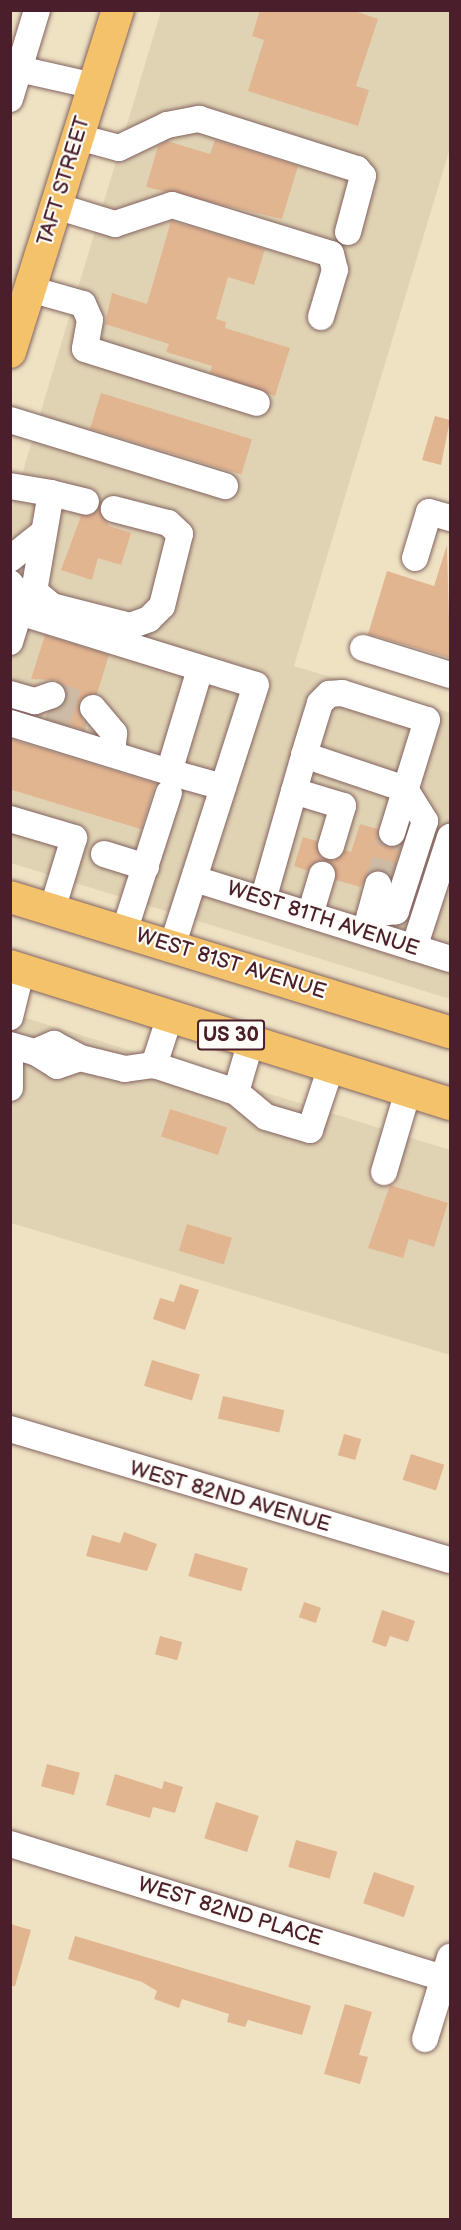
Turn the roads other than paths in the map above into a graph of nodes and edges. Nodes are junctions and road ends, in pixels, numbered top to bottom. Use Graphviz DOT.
graph roads {
  1 [pos="37,10"];
  2 [pos="118,10"];
  3 [pos="15,69"];
  4 [pos="94,86"];
  5 [pos="10,99"];
  6 [pos="78,136"];
  7 [pos="56,206"];
  8 [pos="348,232"];
  9 [pos="30,289"];
  10 [pos="321,317"];
  11 [pos="10,352"];
  12 [pos="257,403"];
  13 [pos="10,420"];
  14 [pos="10,486"];
  15 [pos="225,486"];
  16 [pos="51,493"];
  17 [pos="86,502"];
  18 [pos="114,509"];
  19 [pos="450,518"];
  20 [pos="44,532"];
  21 [pos="415,558"];
  22 [pos="10,559"];
  23 [pos="10,583"];
  24 [pos="52,606"];
  25 [pos="15,611"];
  26 [pos="10,642"];
  27 [pos="363,648"];
  28 [pos="200,669"];
  29 [pos="450,675"];
  30 [pos="10,694"];
  31 [pos="46,704"];
  32 [pos="93,719"];
  33 [pos="10,723"];
  34 [pos="112,754"];
  35 [pos="304,755"];
  36 [pos="169,782"];
  37 [pos="224,787"];
  38 [pos="405,789"];
  39 [pos="294,791"];
  40 [pos="10,819"];
  41 [pos="392,833"];
  42 [pos="450,837"];
  43 [pos="331,846"];
  44 [pos="104,854"];
  45 [pos="146,867"];
  46 [pos="322,875"];
  47 [pos="195,879"];
  48 [pos="378,885"];
  49 [pos="10,897"];
  50 [pos="263,900"];
  51 [pos="52,909"];
  52 [pos="310,915"];
  53 [pos="368,923"];
  54 [pos="124,932"];
  55 [pos="172,946"];
  56 [pos="414,948"];
  57 [pos="450,959"];
  58 [pos="16,967"];
  59 [pos="170,1016"];
  60 [pos="10,1017"];
  61 [pos="450,1032"];
  62 [pos="251,1041"];
  63 [pos="10,1045"];
  64 [pos="11,1061"];
  65 [pos="154,1065"];
  66 [pos="331,1066"];
  67 [pos="11,1088"];
  68 [pos="408,1091"];
  69 [pos="236,1092"];
  70 [pos="450,1104"];
  71 [pos="384,1172"];
  72 [pos="10,1429"];
  73 [pos="450,1560"];
  74 [pos="10,1844"];
  75 [pos="448,1972"];
  76 [pos="425,2039"];
  1 -- 3 [label="street"];
  2 -- 4 [label="main road, TAFT STREET"];
  3 -- 4 [label="street"];
  3 -- 5 [label="street"];
  4 -- 6 [label="main road, TAFT STREET"];
  6 -- 7 [label="main road, TAFT STREET"];
  6 -- 8 [label="street"];
  7 -- 9 [label="main road, TAFT STREET"];
  7 -- 10 [label="street"];
  9 -- 11 [label="main road, TAFT STREET"];
  9 -- 12 [label="street"];
  13 -- 15 [label="street"];
  14 -- 16 [label="street"];
  16 -- 17 [label="street"];
  16 -- 20 [label="street"];
  18 -- 24 [label="street"];
  19 -- 21 [label="street"];
  20 -- 22 [label="street"];
  20 -- 24 [label="street"];
  23 -- 24 [label="street"];
  25 -- 26 [label="street"];
  25 -- 28 [label="street"];
  27 -- 29 [label="street"];
  28 -- 36 [label="street"];
  28 -- 37 [label="street"];
  30 -- 31 [label="street"];
  32 -- 34 [label="street"];
  33 -- 34 [label="street"];
  34 -- 36 [label="street"];
  35 -- 38 [label="street"];
  35 -- 38 [label="street"];
  35 -- 39 [label="street"];
  36 -- 37 [label="street"];
  36 -- 45 [label="street"];
  37 -- 47 [label="street"];
  38 -- 41 [label="street"];
  38 -- 53 [label="street"];
  39 -- 43 [label="street"];
  39 -- 50 [label="street"];
  40 -- 51 [label="street"];
  42 -- 56 [label="street"];
  44 -- 45 [label="street"];
  45 -- 54 [label="street"];
  46 -- 52 [label="street"];
  47 -- 50 [label="street, WEST 81TH AVENUE"];
  47 -- 55 [label="street"];
  48 -- 53 [label="street"];
  49 -- 51 [label="main road, WEST 81ST AVENUE"];
  50 -- 52 [label="street, WEST 81TH AVENUE"];
  51 -- 54 [label="main road, WEST 81ST AVENUE"];
  52 -- 53 [label="street, WEST 81TH AVENUE"];
  53 -- 56 [label="street, WEST 81TH AVENUE"];
  54 -- 55 [label="main road, WEST 81ST AVENUE"];
  55 -- 61 [label="main road, WEST 81ST AVENUE"];
  56 -- 57 [label="street, WEST 81TH AVENUE"];
  58 -- 59 [label="main road, US 30"];
  58 -- 60 [label="street"];
  59 -- 62 [label="main road, US 30"];
  59 -- 65 [label="street"];
  62 -- 66 [label="main road, US 30"];
  62 -- 69 [label="street"];
  63 -- 65 [label="street"];
  64 -- 67 [label="street"];
  65 -- 69 [label="street"];
  66 -- 68 [label="main road, US 30"];
  66 -- 69 [label="street"];
  68 -- 70 [label="main road, US 30"];
  68 -- 71 [label="street"];
  72 -- 73 [label="street, WEST 82ND AVENUE"];
  74 -- 75 [label="street, WEST 82ND PLACE"];
  75 -- 76 [label="street"];
}
